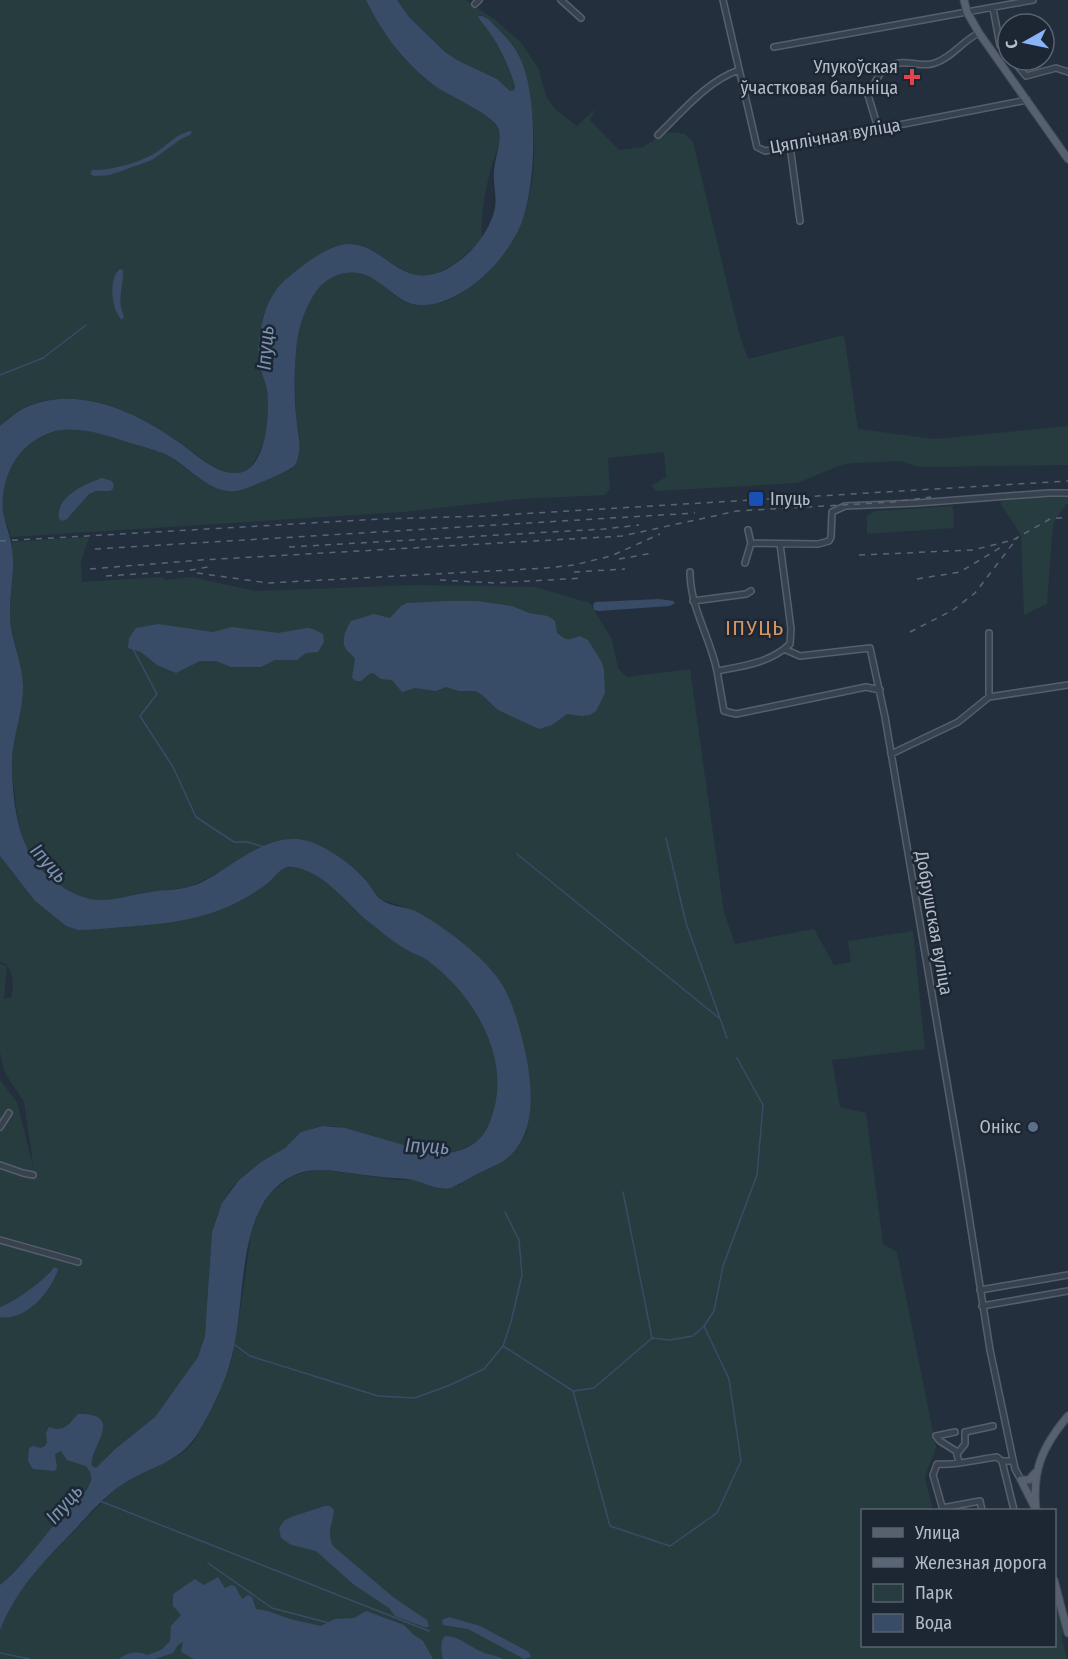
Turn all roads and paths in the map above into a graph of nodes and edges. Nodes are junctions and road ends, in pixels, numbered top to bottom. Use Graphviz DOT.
graph roads {
  1 [pos="561,0"];
  2 [pos="723,0"];
  3 [pos="964,0"];
  4 [pos="1033,0"];
  5 [pos="993,8"];
  6 [pos="967,12"];
  7 [pos="581,18"];
  8 [pos="996,24"];
  9 [pos="979,33"];
  10 [pos="774,47"];
  11 [pos="739,70"];
  12 [pos="1023,72"];
  13 [pos="1041,72"];
  14 [pos="1027,100"];
  15 [pos="878,128"];
  16 [pos="658,135"];
  17 [pos="790,146"];
  18 [pos="1068,159"];
  19 [pos="800,221"];
  20 [pos="1068,493"];
  21 [pos="748,530"];
  22 [pos="751,543"];
  23 [pos="780,544"];
  24 [pos="746,563"];
  25 [pos="690,572"];
  26 [pos="751,591"];
  27 [pos="693,601"];
  28 [pos="989,633"];
  29 [pos="784,649"];
  30 [pos="717,671"];
  31 [pos="1068,685"];
  32 [pos="880,690"];
  33 [pos="989,697"];
  34 [pos="891,754"];
  35 [pos="9,1113"];
  36 [pos="0,1127"];
  37 [pos="0,1165"];
  38 [pos="33,1175"];
  39 [pos="0,1240"];
  40 [pos="78,1262"];
  41 [pos="1068,1275"];
  42 [pos="980,1290"];
  43 [pos="1068,1291"];
  44 [pos="982,1306"];
  45 [pos="1068,1416"];
  46 [pos="993,1426"];
  47 [pos="955,1432"];
  48 [pos="957,1454"];
  49 [pos="1002,1461"];
  50 [pos="1013,1461"];
  51 [pos="959,1462"];
  52 [pos="1036,1471"];
  53 [pos="1021,1480"];
  54 [pos="1034,1489"];
  55 [pos="942,1509"];
  56 [pos="982,1509"];
  57 [pos="1014,1509"];
  58 [pos="1036,1509"];
  59 [pos="1036,1509"];
  60 [pos="1058,1605"];
  61 [pos="1068,1633"];
  1 -- 7 [label="street"];
  2 -- 11 [label="street, Цяплічная вуліца"];
  3 -- 6 [label="main road"];
  4 -- 5 [label="street"];
  5 -- 6 [label="street"];
  5 -- 8 [label="street"];
  6 -- 9 [label="main road"];
  6 -- 10 [label="street"];
  9 -- 14 [label="main road"];
  9 -- 15 [label="street"];
  11 -- 16 [label="street"];
  11 -- 17 [label="street, Цяплічная вуліца"];
  12 -- 13 [label="street"];
  14 -- 15 [label="street, Цяплічная вуліца"];
  14 -- 18 [label="main road"];
  15 -- 17 [label="street, Цяплічная вуліца"];
  17 -- 19 [label="street"];
  20 -- 23 [label="street"];
  21 -- 22 [label="street"];
  22 -- 23 [label="street"];
  22 -- 24 [label="street"];
  23 -- 29 [label="street"];
  25 -- 27 [label="street"];
  26 -- 27 [label="street"];
  27 -- 30 [label="street"];
  28 -- 33 [label="street"];
  29 -- 30 [label="street"];
  29 -- 32 [label="street, Добрушская вуліца"];
  30 -- 32 [label="street"];
  31 -- 33 [label="street"];
  32 -- 34 [label="street, Добрушская вуліца"];
  33 -- 34 [label="street"];
  34 -- 42 [label="street, Добрушская вуліца"];
  35 -- 36 [label="street"];
  37 -- 38 [label="street"];
  39 -- 40 [label="street"];
  41 -- 42 [label="street"];
  42 -- 44 [label="street, Добрушская вуліца"];
  43 -- 44 [label="street"];
  44 -- 50 [label="street, Добрушская вуліца"];
  45 -- 52 [label="main road"];
  46 -- 48 [label="street"];
  47 -- 48 [label="street"];
  48 -- 51 [label="street"];
  49 -- 50 [label="street"];
  49 -- 51 [label="street"];
  49 -- 57 [label="street"];
  50 -- 53 [label="street, Добрушская вуліца"];
  51 -- 55 [label="street"];
  52 -- 53 [label="main road"];
  52 -- 54 [label="main road"];
  53 -- 54 [label="street"];
  53 -- 58 [label="main road"];
  54 -- 59 [label="main road"];
  55 -- 56 [label="street"];
  60 -- 61 [label="main road"];
}
